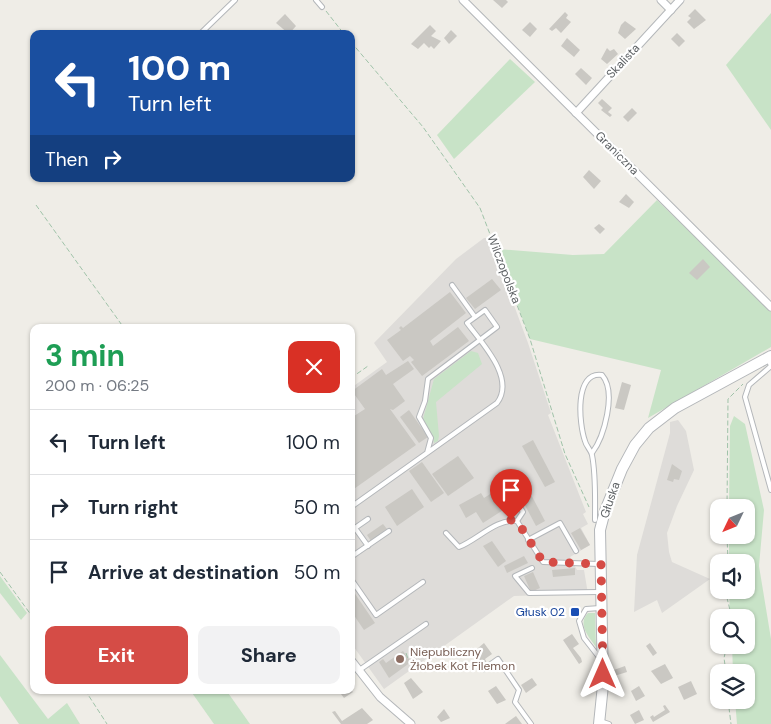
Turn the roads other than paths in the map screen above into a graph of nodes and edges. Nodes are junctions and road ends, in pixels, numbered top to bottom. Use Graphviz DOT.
graph roads {
  1 [pos="235,0"];
  2 [pos="316,0"];
  3 [pos="661,0"];
  4 [pos="680,0"];
  5 [pos="465,1"];
  6 [pos="322,7"];
  7 [pos="670,10"];
  8 [pos="204,30"];
  9 [pos="576,112"];
  10 [pos="452,285"];
  11 [pos="771,307"];
  12 [pos="475,316"];
  13 [pos="479,340"];
  14 [pos="769,357"];
  15 [pos="427,453"];
  16 [pos="592,453"];
  17 [pos="509,488"];
  18 [pos="771,490"];
  19 [pos="355,503"];
  20 [pos="368,519"];
  21 [pos="595,520"];
  22 [pos="517,521"];
  23 [pos="389,531"];
  24 [pos="446,532"];
  25 [pos="528,540"];
  26 [pos="368,546"];
  27 [pos="576,551"];
  28 [pos="355,554"];
  29 [pos="601,564"];
  30 [pos="532,568"];
  31 [pos="423,582"];
  32 [pos="355,585"];
  33 [pos="601,592"];
  34 [pos="602,608"];
  35 [pos="426,624"];
  36 [pos="603,661"];
  37 [pos="355,666"];
  38 [pos="484,669"];
  39 [pos="358,671"];
  40 [pos="603,723"];
  41 [pos="411,724"];
  42 [pos="531,724"];
  1 -- 8 [label="lane"];
  2 -- 6 [label="lane"];
  3 -- 7 [label="street"];
  4 -- 7 [label="street, Skalista"];
  5 -- 9 [label="street, Graniczna"];
  7 -- 9 [label="street, Skalista"];
  9 -- 11 [label="street, Graniczna"];
  10 -- 12 [label="lane"];
  12 -- 13 [label="lane"];
  12 -- 13 [label="lane"];
  13 -- 15 [label="lane"];
  13 -- 15 [label="lane"];
  14 -- 18 [label="lane"];
  14 -- 29 [label="street, Głuska"];
  15 -- 19 [label="lane"];
  16 -- 16 [label="lane"];
  16 -- 21 [label="lane"];
  17 -- 22 [label="lane"];
  20 -- 26 [label="lane"];
  22 -- 24 [label="lane"];
  22 -- 25 [label="lane"];
  23 -- 26 [label="lane"];
  25 -- 27 [label="lane"];
  25 -- 29 [label="lane"];
  26 -- 28 [label="lane"];
  29 -- 33 [label="street, Głuska"];
  30 -- 33 [label="lane"];
  31 -- 32 [label="lane"];
  33 -- 34 [label="street, Głuska"];
  34 -- 36 [label="street, Głuska"];
  34 -- 36 [label="lane"];
  35 -- 39 [label="lane"];
  36 -- 40 [label="street, Głuska"];
  37 -- 39 [label="street"];
  38 -- 42 [label="lane"];
  39 -- 41 [label="street"];
}
